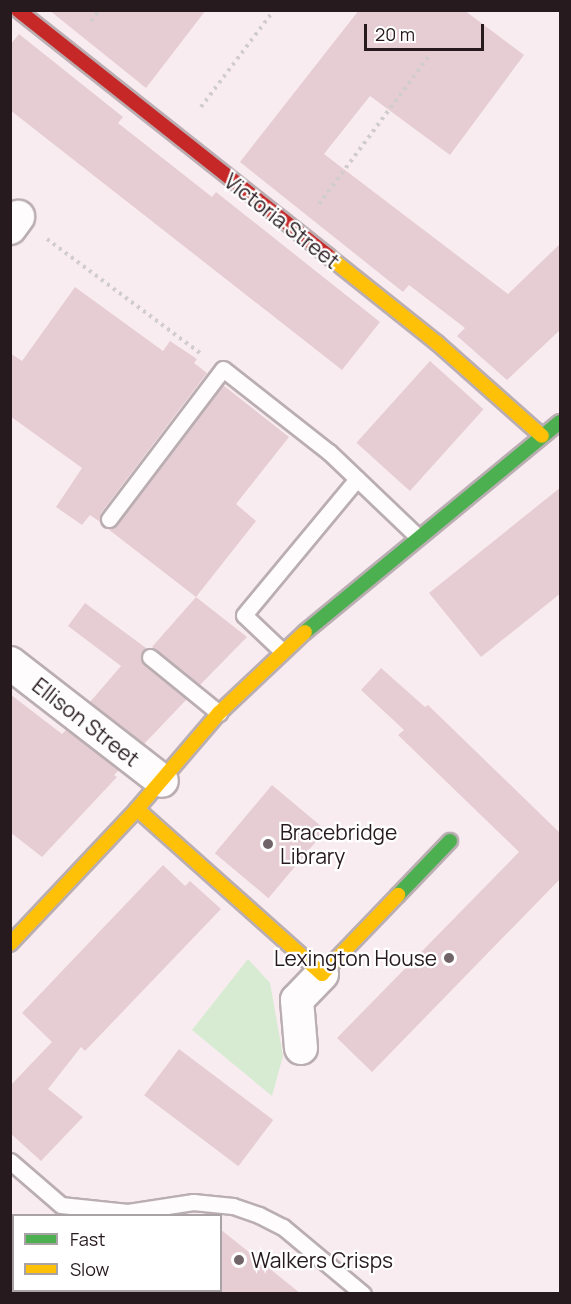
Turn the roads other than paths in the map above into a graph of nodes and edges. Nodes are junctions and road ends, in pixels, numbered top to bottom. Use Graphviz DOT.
graph roads {
  1 [pos="18,10"];
  2 [pos="561,422"];
  3 [pos="542,436"];
  4 [pos="357,479"];
  5 [pos="109,519"];
  6 [pos="417,536"];
  7 [pos="282,651"];
  8 [pos="150,657"];
  9 [pos="10,663"];
  10 [pos="219,713"];
  11 [pos="162,781"];
  12 [pos="137,809"];
  13 [pos="450,841"];
  14 [pos="10,944"];
  15 [pos="322,974"];
  16 [pos="301,1048"];
  17 [pos="10,1161"];
  18 [pos="363,1293"];
  1 -- 3 [label="street, Victoria Street"];
  2 -- 3 [label="street"];
  3 -- 6 [label="street"];
  4 -- 5 [label="lane"];
  4 -- 6 [label="lane"];
  4 -- 7 [label="lane"];
  6 -- 7 [label="street"];
  7 -- 10 [label="street"];
  8 -- 10 [label="lane"];
  9 -- 11 [label="street, Ellison Street"];
  10 -- 11 [label="street"];
  11 -- 12 [label="street"];
  12 -- 14 [label="street"];
  12 -- 15 [label="street"];
  13 -- 15 [label="street"];
  15 -- 16 [label="street"];
  17 -- 18 [label="lane"];
}
